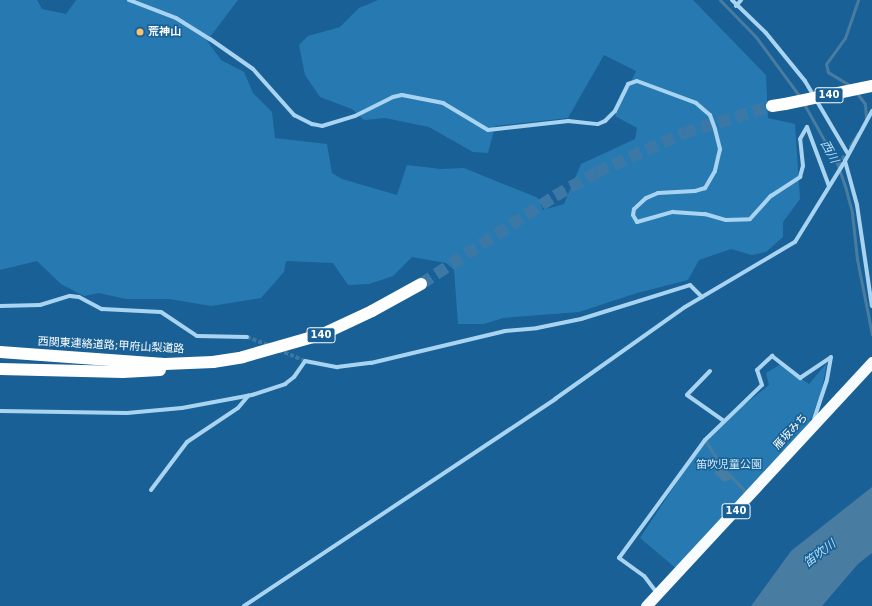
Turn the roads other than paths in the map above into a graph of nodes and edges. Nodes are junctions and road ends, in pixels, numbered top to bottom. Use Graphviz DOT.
graph roads {
  1 [pos="129,0"];
  2 [pos="732,0"];
  3 [pos="741,0"];
  4 [pos="736,6"];
  5 [pos="872,86"];
  6 [pos="772,106"];
  7 [pos="872,111"];
  8 [pos="848,154"];
  9 [pos="845,160"];
  10 [pos="830,186"];
  11 [pos="421,284"];
  12 [pos="702,297"];
  13 [pos="0,306"];
  14 [pos="872,306"];
  15 [pos="247,337"];
  16 [pos="0,345"];
  17 [pos="0,352"];
  18 [pos="213,362"];
  19 [pos="872,362"];
  20 [pos="165,364"];
  21 [pos="0,369"];
  22 [pos="710,372"];
  23 [pos="248,396"];
  24 [pos="0,411"];
  25 [pos="724,421"];
  26 [pos="816,424"];
  27 [pos="151,490"];
  28 [pos="658,594"];
  29 [pos="244,606"];
  30 [pos="646,606"];
  1 -- 10 [label="street"];
  2 -- 4 [label="street"];
  3 -- 4 [label="street"];
  4 -- 8 [label="street"];
  5 -- 6 [label="highway, 140, bridge"];
  7 -- 8 [label="street"];
  8 -- 9 [label="street"];
  9 -- 10 [label="street"];
  9 -- 14 [label="street"];
  10 -- 12 [label="street"];
  11 -- 18 [label="highway, 西関東連絡道路;甲府山梨道路 / 140"];
  12 -- 23 [label="street"];
  12 -- 29 [label="street"];
  13 -- 15 [label="street"];
  16 -- 20 [label="highway"];
  17 -- 20 [label="highway, 西関東連絡道路;甲府山梨道路 / 140"];
  18 -- 20 [label="highway, 西関東連絡道路;甲府山梨道路 / 140"];
  18 -- 21 [label="highway"];
  19 -- 26 [label="highway, 雁坂みち / 140"];
  22 -- 25 [label="street"];
  23 -- 24 [label="street"];
  23 -- 27 [label="street"];
  25 -- 26 [label="street"];
  25 -- 28 [label="street"];
  26 -- 28 [label="highway, 雁坂みち / 140"];
  28 -- 30 [label="highway, 雁坂みち / 140"];
}
